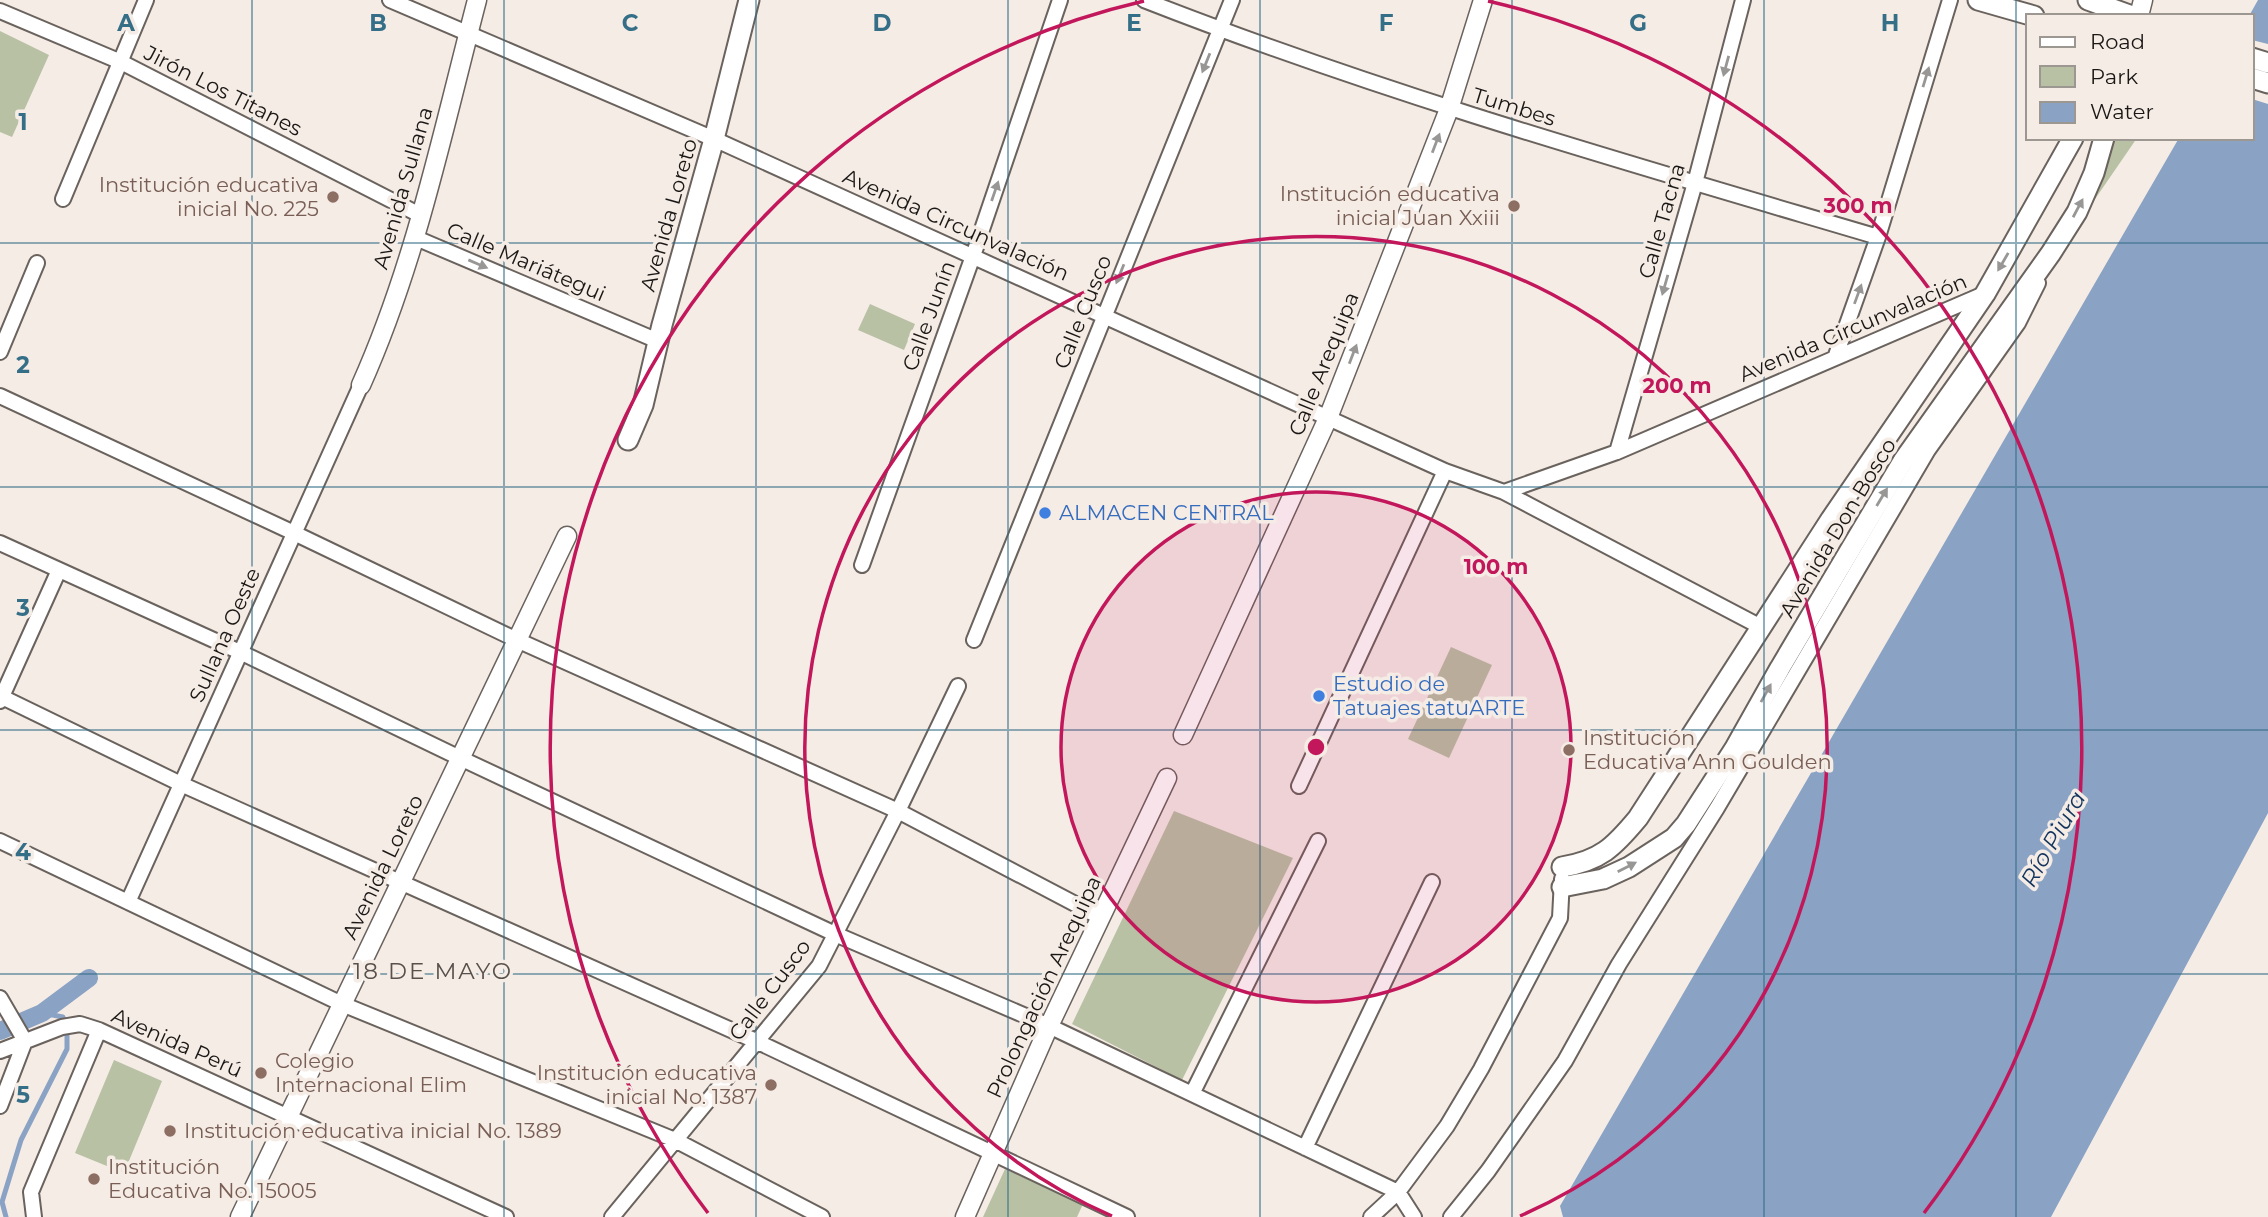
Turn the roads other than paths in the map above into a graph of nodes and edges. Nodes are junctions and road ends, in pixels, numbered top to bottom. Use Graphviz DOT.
graph roads {
  1 [pos="146,0"];
  2 [pos="390,0"];
  3 [pos="477,0"];
  4 [pos="748,0"];
  5 [pos="1060,0"];
  6 [pos="1144,0"];
  7 [pos="1232,0"];
  8 [pos="1483,0"];
  9 [pos="1743,0"];
  10 [pos="1950,0"];
  11 [pos="1978,0"];
  12 [pos="2088,0"];
  13 [pos="2143,0"];
  14 [pos="0,11"];
  15 [pos="2126,12"];
  16 [pos="2027,14"];
  17 [pos="1220,30"];
  18 [pos="468,33"];
  19 [pos="121,62"];
  20 [pos="1449,109"];
  21 [pos="714,139"];
  22 [pos="2072,140"];
  23 [pos="2103,140"];
  24 [pos="1695,183"];
  25 [pos="63,199"];
  26 [pos="422,216"];
  27 [pos="2061,236"];
  28 [pos="1878,237"];
  29 [pos="416,238"];
  30 [pos="973,256"];
  31 [pos="37,263"];
  32 [pos="1985,294"];
  33 [pos="1104,315"];
  34 [pos="658,341"];
  35 [pos="0,352"];
  36 [pos="1835,358"];
  37 [pos="361,385"];
  38 [pos="0,396"];
  39 [pos="1328,418"];
  40 [pos="628,440"];
  41 [pos="1616,453"];
  42 [pos="1445,471"];
  43 [pos="1504,492"];
  44 [pos="294,533"];
  45 [pos="567,536"];
  46 [pos="0,543"];
  47 [pos="862,565"];
  48 [pos="59,570"];
  49 [pos="1761,627"];
  50 [pos="517,640"];
  51 [pos="974,640"];
  52 [pos="240,652"];
  53 [pos="958,686"];
  54 [pos="1,699"];
  55 [pos="1183,736"];
  56 [pos="460,758"];
  57 [pos="1167,778"];
  58 [pos="181,784"];
  59 [pos="1299,786"];
  60 [pos="898,811"];
  61 [pos="0,841"];
  62 [pos="1318,841"];
  63 [pos="1562,877"];
  64 [pos="1432,882"];
  65 [pos="400,883"];
  66 [pos="128,902"];
  67 [pos="1100,917"];
  68 [pos="835,934"];
  69 [pos="3,1003"];
  70 [pos="342,1004"];
  71 [pos="1049,1026"];
  72 [pos="99,1030"];
  73 [pos="22,1037"];
  74 [pos="758,1042"];
  75 [pos="0,1051"];
  76 [pos="1192,1094"];
  77 [pos="0,1106"];
  78 [pos="288,1116"];
  79 [pos="674,1140"];
  80 [pos="1305,1148"];
  81 [pos="994,1152"];
  82 [pos="1398,1192"];
  83 [pos="34,1217"];
  84 [pos="240,1217"];
  85 [pos="506,1217"];
  86 [pos="612,1217"];
  87 [pos="822,1217"];
  88 [pos="965,1217"];
  89 [pos="1127,1217"];
  90 [pos="1371,1217"];
  91 [pos="1414,1217"];
  92 [pos="1451,1217"];
  1 -- 19 [label="street"];
  2 -- 18 [label="street, Avenida Circunvalación"];
  3 -- 18 [label="street, Avenida Sullana"];
  4 -- 21 [label="main road, Avenida Loreto"];
  30 -- 5 [label="street, Calle Junín, one-way"];
  6 -- 17 [label="street, Tumbes"];
  7 -- 17 [label="street, Calle Cusco"];
  8 -- 20 [label="street, Calle Arequipa"];
  9 -- 24 [label="street, Calle Tacna, one-way"];
  28 -- 10 [label="street, one-way"];
  11 -- 16 [label="main road"];
  12 -- 15 [label="main road"];
  13 -- 15 [label="street"];
  14 -- 19 [label="street, Jirón Los Titanes"];
  17 -- 20 [label="street, Tumbes"];
  17 -- 33 [label="street, Calle Cusco, one-way"];
  18 -- 21 [label="street, Avenida Circunvalación"];
  18 -- 26 [label="street, Avenida Sullana"];
  19 -- 25 [label="street"];
  19 -- 26 [label="street, Jirón Los Titanes"];
  20 -- 24 [label="street, Tumbes"];
  39 -- 20 [label="street, Calle Arequipa, one-way"];
  21 -- 30 [label="street, Avenida Circunvalación"];
  21 -- 34 [label="main road, Avenida Loreto"];
  22 -- 32 [label="main road, Avenida Don Bosco, one-way"];
  27 -- 23 [label="main road, Avenida Don Bosco, one-way"];
  24 -- 28 [label="street, Tumbes"];
  24 -- 41 [label="street, Calle Tacna, one-way"];
  26 -- 29 [label="street, Avenida Sullana"];
  63 -- 27 [label="main road, Avenida Don Bosco, one-way"];
  27 -- 92 [label="street"];
  36 -- 28 [label="street, one-way"];
  29 -- 34 [label="street, Calle Mariátegui, one-way"];
  29 -- 37 [label="street, Avenida Sullana"];
  30 -- 33 [label="street, Avenida Circunvalación"];
  30 -- 47 [label="street, Calle Junín"];
  31 -- 35 [label="street"];
  32 -- 36 [label="street, Avenida Circunvalación"];
  32 -- 49 [label="main road, Avenida Don Bosco"];
  33 -- 39 [label="street, Avenida Circunvalación"];
  33 -- 51 [label="street, Calle Cusco"];
  34 -- 40 [label="main road, Avenida Loreto"];
  36 -- 41 [label="street, Avenida Circunvalación"];
  37 -- 44 [label="street, Sullana Oeste"];
  38 -- 44 [label="street"];
  39 -- 42 [label="street, Avenida Circunvalación"];
  39 -- 55 [label="street, Calle Arequipa"];
  41 -- 43 [label="street, Avenida Circunvalación"];
  42 -- 43 [label="street, Avenida Circunvalación"];
  42 -- 59 [label="street"];
  43 -- 49 [label="street, Avenida Circunvalación"];
  44 -- 50 [label="street"];
  44 -- 52 [label="street, Sullana Oeste"];
  45 -- 50 [label="street, Avenida Loreto"];
  46 -- 48 [label="street"];
  48 -- 52 [label="street"];
  48 -- 54 [label="street"];
  49 -- 63 [label="main road, Avenida Don Bosco"];
  50 -- 56 [label="street, Avenida Loreto"];
  50 -- 60 [label="street"];
  52 -- 56 [label="street"];
  52 -- 58 [label="street, Sullana Oeste"];
  53 -- 60 [label="street, Calle Cusco"];
  54 -- 58 [label="street"];
  56 -- 65 [label="street, Avenida Loreto"];
  56 -- 68 [label="street"];
  57 -- 67 [label="street, Prolongación Arequipa"];
  58 -- 65 [label="street"];
  58 -- 66 [label="street, Sullana Oeste"];
  60 -- 67 [label="street"];
  60 -- 68 [label="street, Calle Cusco"];
  61 -- 66 [label="street"];
  62 -- 76 [label="street"];
  63 -- 82 [label="street"];
  64 -- 80 [label="street"];
  65 -- 70 [label="street, Avenida Loreto"];
  65 -- 74 [label="street"];
  66 -- 70 [label="street"];
  67 -- 71 [label="street, Prolongación Arequipa"];
  68 -- 71 [label="street"];
  68 -- 74 [label="street, Calle Cusco"];
  69 -- 73 [label="street"];
  70 -- 78 [label="street, Avenida Loreto"];
  70 -- 79 [label="street"];
  71 -- 76 [label="street"];
  71 -- 81 [label="street, Prolongación Arequipa"];
  72 -- 73 [label="street, Avenida Perú"];
  72 -- 78 [label="street, Avenida Perú"];
  72 -- 83 [label="street"];
  73 -- 75 [label="street, Avenida Perú"];
  73 -- 77 [label="street"];
  74 -- 79 [label="street, Calle Cusco"];
  74 -- 81 [label="street"];
  76 -- 80 [label="street"];
  78 -- 84 [label="street, Avenida Loreto"];
  78 -- 85 [label="street, Avenida Perú"];
  79 -- 86 [label="street, Calle Cusco"];
  79 -- 87 [label="street"];
  80 -- 82 [label="street"];
  81 -- 88 [label="street, Prolongación Arequipa"];
  81 -- 89 [label="street"];
  82 -- 90 [label="street"];
  82 -- 91 [label="street"];
}
